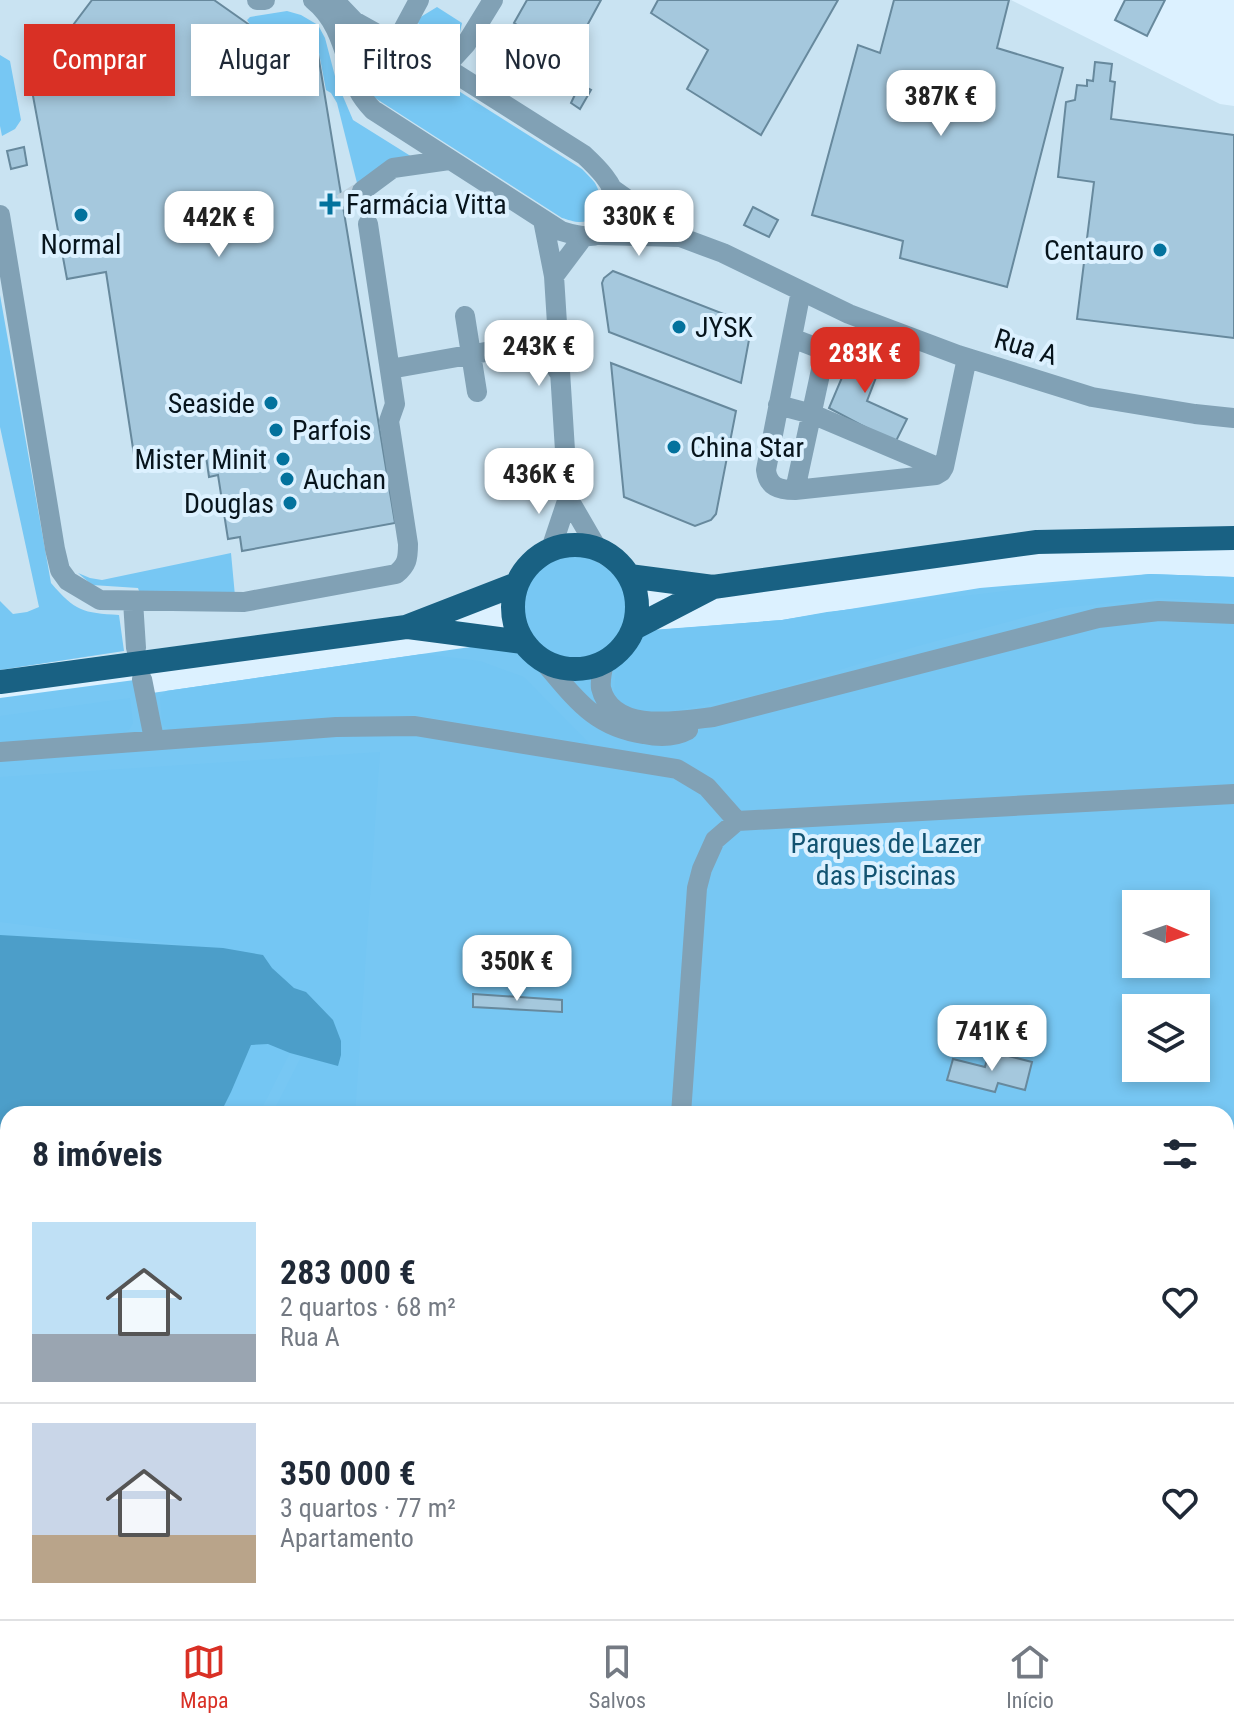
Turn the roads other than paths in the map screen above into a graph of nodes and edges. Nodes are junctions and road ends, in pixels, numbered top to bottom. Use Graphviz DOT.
graph roads {
  1 [pos="257,0"];
  2 [pos="265,0"];
  3 [pos="313,0"];
  4 [pos="334,0"];
  5 [pos="419,0"];
  6 [pos="493,0"];
  7 [pos="360,24"];
  8 [pos="403,24"];
  9 [pos="335,27"];
  10 [pos="460,51"];
  11 [pos="460,76"];
  12 [pos="361,96"];
  13 [pos="449,160"];
  14 [pos="611,188"];
  15 [pos="362,191"];
  16 [pos="0,215"];
  17 [pos="543,220"];
  18 [pos="368,224"];
  19 [pos="592,236"];
  20 [pos="680,237"];
  21 [pos="554,276"];
  22 [pos="801,291"];
  23 [pos="556,308"];
  24 [pos="465,316"];
  25 [pos="792,338"];
  26 [pos="514,347"];
  27 [pos="471,355"];
  28 [pos="967,358"];
  29 [pos="390,369"];
  30 [pos="560,374"];
  31 [pos="477,392"];
  32 [pos="778,405"];
  33 [pos="812,414"];
  34 [pos="1234,418"];
  35 [pos="942,469"];
  36 [pos="795,490"];
  37 [pos="568,498"];
  38 [pos="1234,538"];
  39 [pos="597,548"];
  40 [pos="551,549"];
  41 [pos="629,576"];
  42 [pos="517,584"];
  43 [pos="713,587"];
  44 [pos="133,601"];
  45 [pos="1234,614"];
  46 [pos="406,627"];
  47 [pos="634,628"];
  48 [pos="523,642"];
  49 [pos="136,648"];
  50 [pos="544,662"];
  51 [pos="604,663"];
  52 [pos="142,679"];
  53 [pos="0,682"];
  54 [pos="713,717"];
  55 [pos="154,739"];
  56 [pos="0,752"];
  57 [pos="1234,794"];
  58 [pos="737,821"];
  59 [pos="682,1106"];
  1 -- 2 [label="street"];
  3 -- 9 [label="street"];
  4 -- 7 [label="street"];
  5 -- 8 [label="street"];
  6 -- 10 [label="street"];
  11 -- 14 [label="street, Rua A"];
  12 -- 13 [label="street, Rua A"];
  13 -- 15 [label="street"];
  13 -- 17 [label="street, Rua A"];
  14 -- 19 [label="street"];
  14 -- 20 [label="street, Rua A"];
  16 -- 44 [label="street"];
  17 -- 19 [label="street, Rua A"];
  17 -- 21 [label="street"];
  18 -- 29 [label="street"];
  19 -- 20 [label="street, Rua A"];
  19 -- 21 [label="street"];
  20 -- 22 [label="street, Rua A"];
  21 -- 23 [label="street"];
  22 -- 25 [label="street"];
  22 -- 28 [label="street, Rua A"];
  23 -- 26 [label="street"];
  23 -- 30 [label="street"];
  24 -- 27 [label="street"];
  25 -- 32 [label="street"];
  25 -- 33 [label="street"];
  26 -- 27 [label="street"];
  26 -- 30 [label="street"];
  27 -- 29 [label="street"];
  27 -- 31 [label="street"];
  28 -- 34 [label="street, Rua A"];
  28 -- 35 [label="street"];
  29 -- 44 [label="street"];
  30 -- 37 [label="street"];
  32 -- 33 [label="street"];
  32 -- 36 [label="street"];
  33 -- 35 [label="street"];
  33 -- 36 [label="street"];
  35 -- 36 [label="street"];
  37 -- 39 [label="street"];
  37 -- 40 [label="street"];
  38 -- 43 [label="main road"];
  39 -- 40 [label="main road"];
  39 -- 41 [label="main road"];
  40 -- 42 [label="main road"];
  41 -- 43 [label="main road"];
  41 -- 47 [label="main road"];
  42 -- 46 [label="main road"];
  42 -- 48 [label="main road"];
  43 -- 47 [label="main road"];
  44 -- 49 [label="street"];
  45 -- 54 [label="street"];
  46 -- 48 [label="main road"];
  46 -- 53 [label="main road"];
  47 -- 51 [label="main road"];
  48 -- 50 [label="main road"];
  50 -- 51 [label="main road"];
  50 -- 54 [label="street"];
  51 -- 54 [label="street"];
  52 -- 55 [label="street"];
  55 -- 56 [label="street"];
  55 -- 58 [label="street"];
  57 -- 58 [label="street"];
  58 -- 59 [label="street"];
}
